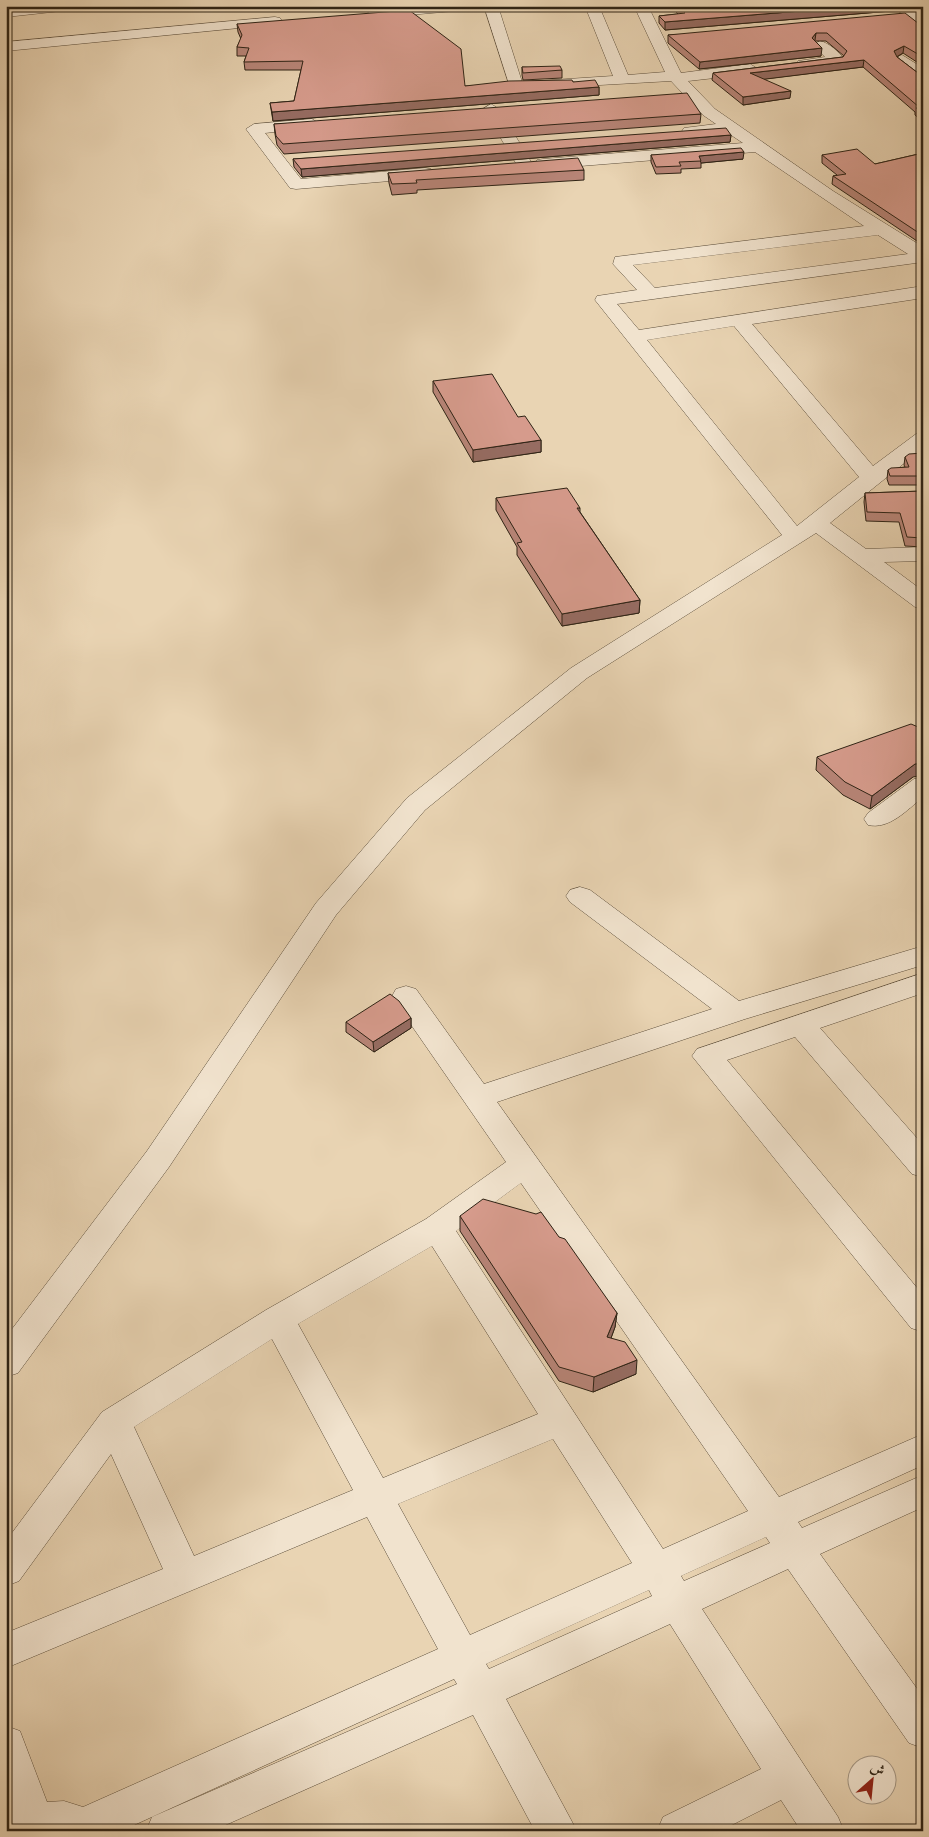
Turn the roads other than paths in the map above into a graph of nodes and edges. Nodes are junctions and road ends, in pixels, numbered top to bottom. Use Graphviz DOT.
graph roads {
  1 [pos="70,6"];
  2 [pos="466,6"];
  3 [pos="491,6"];
  4 [pos="592,6"];
  5 [pos="641,6"];
  6 [pos="899,12"];
  7 [pos="6,13"];
  8 [pos="355,15"];
  9 [pos="285,21"];
  10 [pos="923,22"];
  11 [pos="676,35"];
  12 [pos="657,37"];
  13 [pos="820,45"];
  14 [pos="6,47"];
  15 [pos="902,60"];
  16 [pos="790,65"];
  17 [pos="762,68"];
  18 [pos="923,76"];
  19 [pos="676,77"];
  20 [pos="622,80"];
  21 [pos="692,95"];
  22 [pos="673,96"];
  23 [pos="510,108"];
  24 [pos="491,110"];
  25 [pos="471,111"];
  26 [pos="323,124"];
  27 [pos="731,128"];
  28 [pos="674,132"];
  29 [pos="531,142"];
  30 [pos="512,144"];
  31 [pos="492,145"];
  32 [pos="758,147"];
  33 [pos="299,160"];
  34 [pos="280,161"];
  35 [pos="525,166"];
  36 [pos="505,167"];
  37 [pos="445,172"];
  38 [pos="880,229"];
  39 [pos="923,256"];
  40 [pos="923,292"];
  41 [pos="651,294"];
  42 [pos="739,320"];
  43 [pos="634,336"];
  44 [pos="923,438"];
  45 [pos="879,485"];
  46 [pos="817,522"];
  47 [pos="795,537"];
  48 [pos="923,554"];
  49 [pos="861,556"];
  50 [pos="923,602"];
  51 [pos="923,785"];
  52 [pos="877,819"];
  53 [pos="580,896"];
  54 [pos="923,955"];
  55 [pos="923,983"];
  56 [pos="406,996"];
  57 [pos="735,1012"];
  58 [pos="800,1024"];
  59 [pos="476,1098"];
  60 [pos="524,1165"];
  61 [pos="923,1166"];
  62 [pos="437,1228"];
  63 [pos="278,1319"];
  64 [pos="923,1319"];
  65 [pos="8,1360"];
  66 [pos="561,1420"];
  67 [pos="114,1422"];
  68 [pos="923,1449"];
  69 [pos="923,1490"];
  70 [pos="375,1498"];
  71 [pos="772,1517"];
  72 [pos="795,1549"];
  73 [pos="656,1568"];
  74 [pos="6,1570"];
  75 [pos="185,1577"];
  76 [pos="677,1603"];
  77 [pos="6,1651"];
  78 [pos="462,1656"];
  79 [pos="482,1692"];
  80 [pos="923,1730"];
  81 [pos="6,1744"];
  82 [pos="788,1776"];
  83 [pos="31,1827"];
  84 [pos="84,1829"];
  85 [pos="166,1831"];
  86 [pos="557,1831"];
  87 [pos="677,1831"];
  88 [pos="824,1831"];
  1 -- 7 [label="street"];
  2 -- 8 [label="street"];
  3 -- 20 [label="street"];
  4 -- 20 [label="street"];
  5 -- 12 [label="street"];
  6 -- 10 [label="street"];
  9 -- 14 [label="street"];
  11 -- 12 [label="street"];
  12 -- 19 [label="street"];
  13 -- 16 [label="street"];
  15 -- 18 [label="street"];
  17 -- 19 [label="street"];
  19 -- 20 [label="street"];
  19 -- 21 [label="street"];
  21 -- 22 [label="street"];
  21 -- 27 [label="street"];
  23 -- 24 [label="street"];
  24 -- 25 [label="street"];
  24 -- 30 [label="street"];
  26 -- 34 [label="street"];
  27 -- 28 [label="street"];
  27 -- 32 [label="street"];
  29 -- 30 [label="street"];
  30 -- 31 [label="street"];
  30 -- 35 [label="street"];
  32 -- 35 [label="street"];
  32 -- 38 [label="street"];
  33 -- 34 [label="street"];
  34 -- 37 [label="street"];
  35 -- 36 [label="street"];
  38 -- 39 [label="street"];
  38 -- 41 [label="street"];
  39 -- 41 [label="street"];
  40 -- 42 [label="street"];
  41 -- 43 [label="street"];
  42 -- 43 [label="street"];
  42 -- 45 [label="street"];
  43 -- 47 [label="street"];
  44 -- 45 [label="street"];
  45 -- 46 [label="street"];
  46 -- 47 [label="street"];
  46 -- 49 [label="street"];
  47 -- 65 [label="street"];
  48 -- 49 [label="street"];
  49 -- 50 [label="street"];
  51 -- 52 [label="street"];
  53 -- 57 [label="street"];
  54 -- 57 [label="street"];
  55 -- 58 [label="street"];
  56 -- 59 [label="street"];
  57 -- 59 [label="street"];
  58 -- 61 [label="street"];
  58 -- 64 [label="street"];
  59 -- 60 [label="street"];
  60 -- 62 [label="street"];
  60 -- 71 [label="street"];
  62 -- 63 [label="street"];
  62 -- 66 [label="street"];
  63 -- 67 [label="street"];
  63 -- 70 [label="street"];
  66 -- 70 [label="street"];
  66 -- 73 [label="street"];
  67 -- 74 [label="street"];
  67 -- 75 [label="street"];
  68 -- 71 [label="street"];
  69 -- 72 [label="street"];
  70 -- 75 [label="street"];
  70 -- 78 [label="street"];
  71 -- 72 [label="street"];
  71 -- 73 [label="street"];
  72 -- 76 [label="street"];
  72 -- 80 [label="street"];
  73 -- 76 [label="street"];
  73 -- 78 [label="street"];
  75 -- 77 [label="street"];
  76 -- 79 [label="street"];
  76 -- 82 [label="street"];
  78 -- 79 [label="street"];
  78 -- 84 [label="street"];
  79 -- 85 [label="street"];
  79 -- 86 [label="street"];
  81 -- 83 [label="street"];
  82 -- 87 [label="street"];
  82 -- 88 [label="street"];
  83 -- 84 [label="street"];
}
